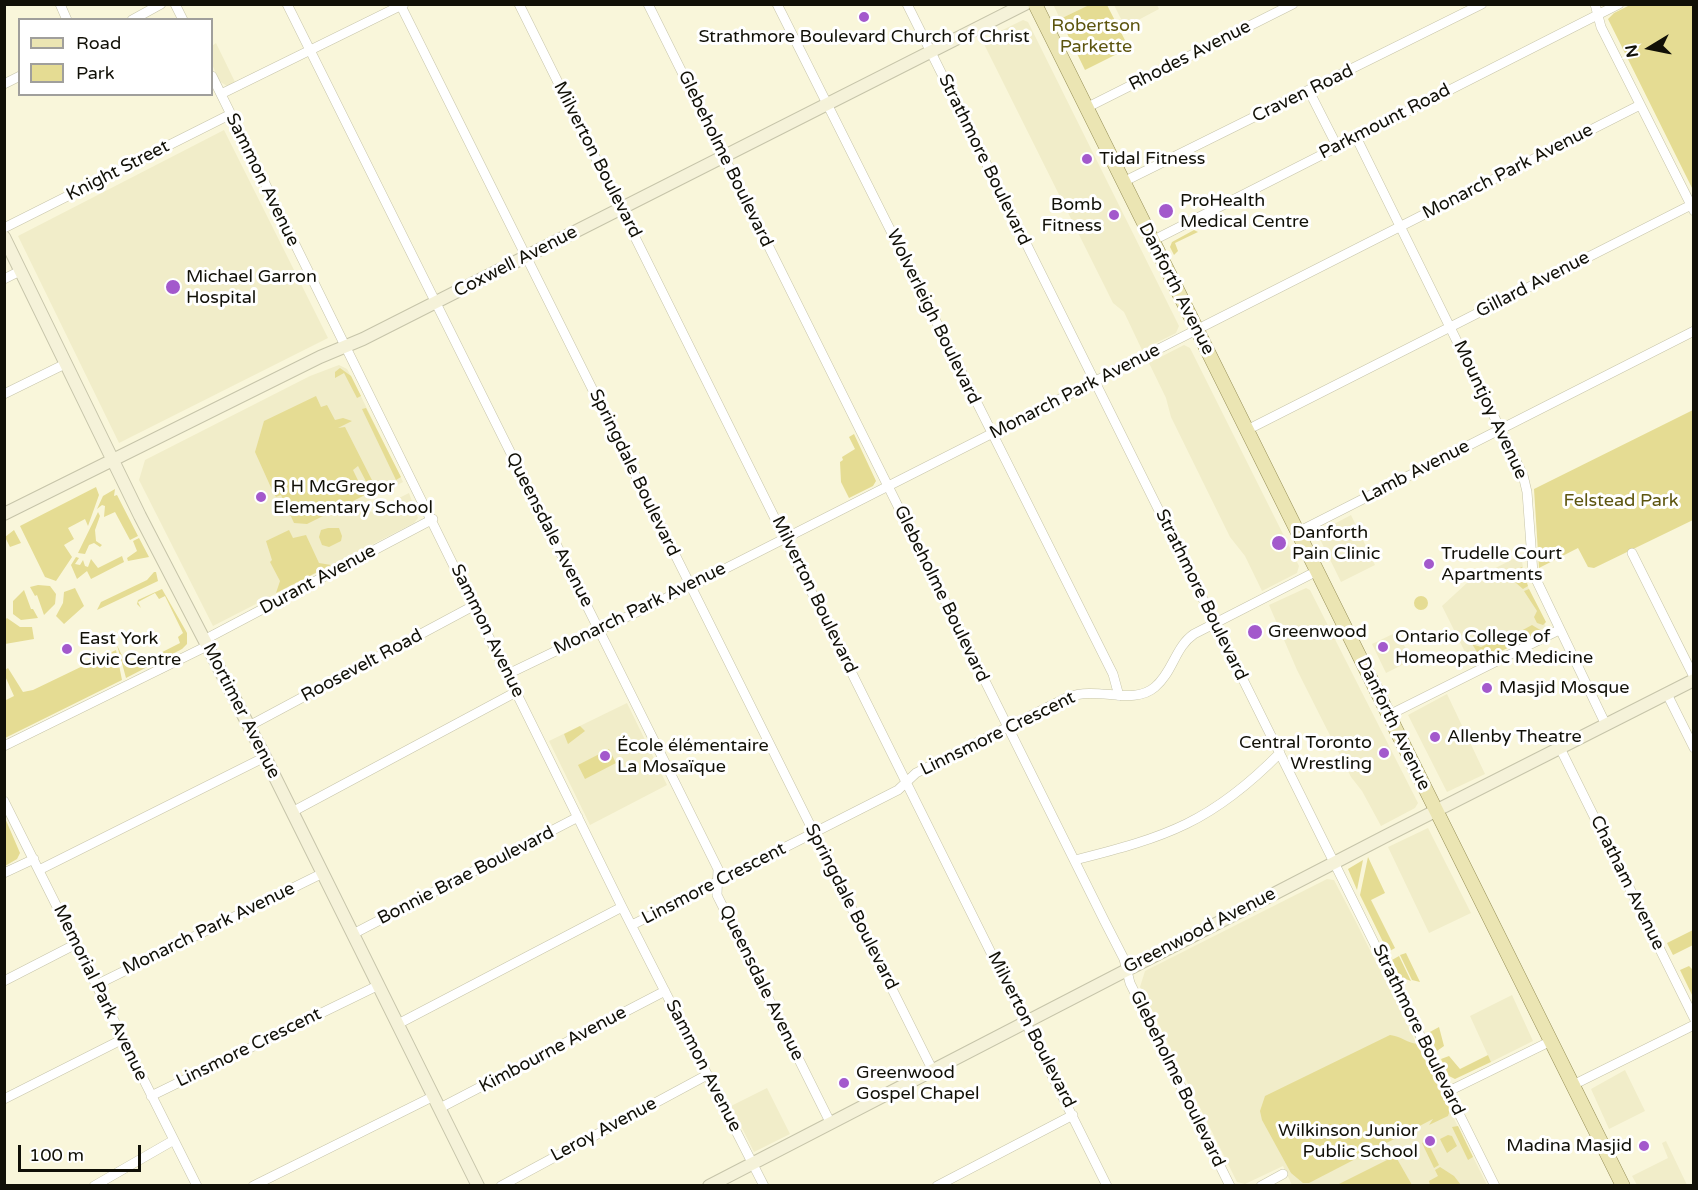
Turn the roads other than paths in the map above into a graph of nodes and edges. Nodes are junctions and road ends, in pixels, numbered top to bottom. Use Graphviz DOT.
graph roads {
  1 [pos="60,4"];
  2 [pos="161,4"];
  3 [pos="175,4"];
  4 [pos="287,4"];
  5 [pos="519,4"];
  6 [pos="648,4"];
  7 [pos="777,4"];
  8 [pos="907,4"];
  9 [pos="1025,4"];
  10 [pos="1035,4"];
  11 [pos="1293,4"];
  12 [pos="1482,4"];
  13 [pos="1595,4"];
  14 [pos="1619,4"];
  15 [pos="402,5"];
  16 [pos="1598,15"];
  17 [pos="66,18"];
  18 [pos="136,18"];
  19 [pos="182,18"];
  20 [pos="310,51"];
  21 [pos="931,52"];
  22 [pos="18,77"];
  23 [pos="213,78"];
  24 [pos="4,84"];
  25 [pos="1309,91"];
  26 [pos="221,94"];
  27 [pos="827,105"];
  28 [pos="1640,105"];
  29 [pos="1086,108"];
  30 [pos="231,114"];
  31 [pos="1356,136"];
  32 [pos="1337,146"];
  33 [pos="724,157"];
  34 [pos="1123,182"];
  35 [pos="1692,208"];
  36 [pos="622,209"];
  37 [pos="1401,226"];
  38 [pos="4,228"];
  39 [pos="4,237"];
  40 [pos="1152,241"];
  41 [pos="527,257"];
  42 [pos="20,271"];
  43 [pos="4,279"];
  44 [pos="435,302"];
  45 [pos="1451,326"];
  46 [pos="1197,330"];
  47 [pos="1694,331"];
  48 [pos="344,346"];
  49 [pos="65,364"];
  50 [pos="1095,382"];
  51 [pos="4,394"];
  52 [pos="1500,429"];
  53 [pos="1247,430"];
  54 [pos="991,434"];
  55 [pos="114,461"];
  56 [pos="888,486"];
  57 [pos="4,514"];
  58 [pos="432,519"];
  59 [pos="1298,532"];
  60 [pos="786,538"];
  61 [pos="1632,553"];
  62 [pos="1317,571"];
  63 [pos="691,586"];
  64 [pos="475,605"];
  65 [pos="1215,623"];
  66 [pos="599,630"];
  67 [pos="1559,630"];
  68 [pos="205,643"];
  69 [pos="507,674"];
  70 [pos="1694,679"];
  71 [pos="516,692"];
  72 [pos="1667,694"];
  73 [pos="1119,696"];
  74 [pos="1389,716"];
  75 [pos="1606,725"];
  76 [pos="249,726"];
  77 [pos="1007,728"];
  78 [pos="4,746"];
  79 [pos="1560,748"];
  80 [pos="1694,748"];
  81 [pos="1280,753"];
  82 [pos="265,757"];
  83 [pos="907,782"];
  84 [pos="4,801"];
  85 [pos="860,809"];
  86 [pos="1436,810"];
  87 [pos="292,812"];
  88 [pos="578,818"];
  89 [pos="814,833"];
  90 [pos="34,859"];
  91 [pos="1075,860"];
  92 [pos="1335,862"];
  93 [pos="39,870"];
  94 [pos="4,873"];
  95 [pos="323,873"];
  96 [pos="718,883"];
  97 [pos="622,907"];
  98 [pos="632,925"];
  99 [pos="354,934"];
  100 [pos="76,944"];
  101 [pos="1127,969"];
  102 [pos="4,981"];
  103 [pos="96,985"];
  104 [pos="379,985"];
  105 [pos="665,991"];
  106 [pos="1694,1018"];
  107 [pos="1026,1021"];
  108 [pos="398,1024"];
  109 [pos="1694,1025"];
  110 [pos="123,1040"];
  111 [pos="1551,1041"];
  112 [pos="933,1069"];
  113 [pos="707,1075"];
  114 [pos="1573,1085"];
  115 [pos="1449,1091"];
  116 [pos="151,1096"];
  117 [pos="434,1096"];
  118 [pos="4,1099"];
  119 [pos="440,1108"];
  120 [pos="1073,1115"];
  121 [pos="830,1122"];
  122 [pos="174,1140"];
  123 [pos="752,1163"];
  124 [pos="1283,1174"];
  125 [pos="94,1185"];
  126 [pos="196,1185"];
  127 [pos="253,1185"];
  128 [pos="478,1185"];
  129 [pos="501,1185"];
  130 [pos="709,1185"];
  131 [pos="764,1185"];
  132 [pos="937,1185"];
  133 [pos="1107,1185"];
  134 [pos="1230,1185"];
  135 [pos="1261,1185"];
  136 [pos="1495,1185"];
  137 [pos="1623,1185"];
  1 -- 17 [label="street"];
  2 -- 18 [label="street"];
  3 -- 19 [label="street"];
  4 -- 20 [label="street, Queensdale Avenue"];
  5 -- 36 [label="street, Milverton Boulevard"];
  6 -- 33 [label="street, Glebeholme Boulevard"];
  7 -- 27 [label="street, Wolverleigh Boulevard"];
  8 -- 21 [label="street, Strathmore Boulevard"];
  9 -- 21 [label="street, Coxwell Avenue"];
  10 -- 29 [label="main road, Danforth Avenue"];
  11 -- 29 [label="street, Rhodes Avenue"];
  12 -- 25 [label="street, Craven Road"];
  13 -- 16 [label="street"];
  14 -- 16 [label="street, Parkmount Road"];
  15 -- 20 [label="street"];
  15 -- 41 [label="street, Springdale Boulevard"];
  16 -- 28 [label="street"];
  16 -- 31 [label="street, Parkmount Road"];
  20 -- 26 [label="street"];
  20 -- 44 [label="street, Queensdale Avenue"];
  21 -- 27 [label="street, Coxwell Avenue"];
  21 -- 50 [label="street, Strathmore Boulevard"];
  22 -- 24 [label="street"];
  23 -- 26 [label="street, Sammon Avenue"];
  25 -- 32 [label="street"];
  25 -- 34 [label="street, Craven Road"];
  26 -- 30 [label="street, Sammon Avenue"];
  27 -- 33 [label="street, Coxwell Avenue"];
  27 -- 54 [label="street, Wolverleigh Boulevard"];
  28 -- 35 [label="street"];
  28 -- 37 [label="street, Monarch Park Avenue"];
  29 -- 34 [label="main road, Danforth Avenue"];
  30 -- 38 [label="street, Knight Street"];
  30 -- 48 [label="street, Sammon Avenue"];
  31 -- 32 [label="street, Parkmount Road"];
  31 -- 37 [label="street, Mountjoy Avenue"];
  32 -- 40 [label="street, Parkmount Road"];
  33 -- 36 [label="street, Coxwell Avenue"];
  33 -- 56 [label="street, Glebeholme Boulevard"];
  34 -- 40 [label="main road, Danforth Avenue"];
  35 -- 45 [label="street, Gillard Avenue"];
  36 -- 41 [label="street, Coxwell Avenue"];
  36 -- 60 [label="street, Milverton Boulevard"];
  37 -- 45 [label="street, Mountjoy Avenue"];
  37 -- 46 [label="street, Monarch Park Avenue"];
  39 -- 42 [label="street, Mortimer Avenue"];
  40 -- 46 [label="main road, Danforth Avenue"];
  41 -- 44 [label="street, Coxwell Avenue"];
  41 -- 63 [label="street, Springdale Boulevard"];
  42 -- 43 [label="street"];
  42 -- 49 [label="street, Mortimer Avenue"];
  44 -- 48 [label="street, Coxwell Avenue"];
  44 -- 66 [label="street, Queensdale Avenue"];
  45 -- 52 [label="street, Mountjoy Avenue"];
  45 -- 53 [label="street, Gillard Avenue"];
  46 -- 50 [label="street, Monarch Park Avenue"];
  46 -- 53 [label="main road, Danforth Avenue"];
  47 -- 52 [label="street, Lamb Avenue"];
  48 -- 55 [label="street, Coxwell Avenue"];
  48 -- 58 [label="street, Sammon Avenue"];
  49 -- 51 [label="street"];
  49 -- 55 [label="street, Mortimer Avenue"];
  50 -- 54 [label="street, Monarch Park Avenue"];
  50 -- 65 [label="street, Strathmore Boulevard"];
  52 -- 59 [label="street, Lamb Avenue"];
  52 -- 67 [label="street, Mountjoy Avenue"];
  53 -- 59 [label="main road, Danforth Avenue"];
  54 -- 56 [label="street, Monarch Park Avenue"];
  54 -- 73 [label="street, Wolverleigh Boulevard"];
  55 -- 57 [label="street, Coxwell Avenue"];
  55 -- 68 [label="street, Mortimer Avenue"];
  56 -- 60 [label="street, Monarch Park Avenue"];
  56 -- 77 [label="street, Glebeholme Boulevard"];
  58 -- 64 [label="street, Sammon Avenue"];
  58 -- 68 [label="street, Durant Avenue"];
  59 -- 62 [label="main road, Danforth Avenue"];
  60 -- 63 [label="street, Monarch Park Avenue"];
  60 -- 83 [label="street, Milverton Boulevard"];
  61 -- 70 [label="street"];
  62 -- 65 [label="street, Linnsmore Crescent"];
  62 -- 74 [label="main road, Danforth Avenue"];
  63 -- 66 [label="street, Monarch Park Avenue"];
  63 -- 89 [label="street, Springdale Boulevard"];
  64 -- 69 [label="street, Sammon Avenue"];
  64 -- 76 [label="street, Roosevelt Road"];
  65 -- 73 [label="street, Linnsmore Crescent"];
  65 -- 81 [label="street, Strathmore Boulevard"];
  66 -- 69 [label="street, Monarch Park Avenue"];
  66 -- 96 [label="street, Queensdale Avenue"];
  67 -- 74 [label="street"];
  67 -- 75 [label="street, Mountjoy Avenue"];
  68 -- 76 [label="street, Mortimer Avenue"];
  68 -- 78 [label="street, Durant Avenue"];
  69 -- 71 [label="street, Sammon Avenue"];
  70 -- 72 [label="street, Greenwood Avenue"];
  71 -- 87 [label="street"];
  71 -- 88 [label="street, Sammon Avenue"];
  72 -- 75 [label="street, Greenwood Avenue"];
  72 -- 80 [label="street"];
  73 -- 77 [label="street, Linnsmore Crescent"];
  74 -- 86 [label="main road, Danforth Avenue"];
  75 -- 79 [label="street, Greenwood Avenue"];
  76 -- 82 [label="street, Mortimer Avenue"];
  77 -- 83 [label="street, Linnsmore Crescent"];
  77 -- 91 [label="street, Glebeholme Boulevard"];
  79 -- 86 [label="street, Greenwood Avenue"];
  79 -- 106 [label="street, Chatham Avenue"];
  81 -- 91 [label="street"];
  81 -- 92 [label="street, Strathmore Boulevard"];
  82 -- 87 [label="street, Mortimer Avenue"];
  82 -- 93 [label="street"];
  83 -- 85 [label="street, Linnsmore Crescent"];
  83 -- 107 [label="street, Milverton Boulevard"];
  84 -- 90 [label="street, Memorial Park Avenue"];
  85 -- 89 [label="street, Linsmore Crescent"];
  86 -- 92 [label="street, Greenwood Avenue"];
  86 -- 111 [label="main road, Danforth Avenue"];
  87 -- 95 [label="street, Mortimer Avenue"];
  88 -- 97 [label="street, Sammon Avenue"];
  88 -- 99 [label="street, Bonnie Brae Boulevard"];
  89 -- 96 [label="street, Linsmore Crescent"];
  89 -- 112 [label="street, Springdale Boulevard"];
  90 -- 93 [label="street, Memorial Park Avenue"];
  90 -- 94 [label="street"];
  91 -- 101 [label="street, Glebeholme Boulevard"];
  92 -- 101 [label="street, Greenwood Avenue"];
  92 -- 115 [label="street, Strathmore Boulevard"];
  93 -- 100 [label="street, Memorial Park Avenue"];
  95 -- 99 [label="street, Mortimer Avenue"];
  95 -- 103 [label="street, Monarch Park Avenue"];
  96 -- 98 [label="street, Linsmore Crescent"];
  96 -- 121 [label="street, Queensdale Avenue"];
  97 -- 98 [label="street, Sammon Avenue"];
  97 -- 108 [label="street, Linsmore Crescent"];
  98 -- 105 [label="street, Sammon Avenue"];
  99 -- 104 [label="street, Mortimer Avenue"];
  100 -- 102 [label="street"];
  100 -- 103 [label="street, Memorial Park Avenue"];
  101 -- 107 [label="street, Greenwood Avenue"];
  101 -- 134 [label="street, Glebeholme Boulevard"];
  103 -- 110 [label="street, Memorial Park Avenue"];
  104 -- 108 [label="street, Mortimer Avenue"];
  104 -- 116 [label="street, Linsmore Crescent"];
  105 -- 113 [label="street, Sammon Avenue"];
  105 -- 119 [label="street, Kimbourne Avenue"];
  107 -- 112 [label="street, Greenwood Avenue"];
  107 -- 120 [label="street, Milverton Boulevard"];
  108 -- 117 [label="street, Mortimer Avenue"];
  109 -- 114 [label="street"];
  110 -- 116 [label="street, Memorial Park Avenue"];
  110 -- 118 [label="street"];
  111 -- 114 [label="main road, Danforth Avenue"];
  111 -- 115 [label="street"];
  112 -- 121 [label="street, Greenwood Avenue"];
  113 -- 123 [label="street, Sammon Avenue"];
  113 -- 129 [label="street, Leroy Avenue"];
  114 -- 137 [label="main road, Danforth Avenue"];
  115 -- 136 [label="street, Strathmore Boulevard"];
  116 -- 122 [label="street, Memorial Park Avenue"];
  117 -- 119 [label="street, Mortimer Avenue"];
  117 -- 127 [label="street"];
  119 -- 128 [label="street, Mortimer Avenue"];
  120 -- 132 [label="street"];
  120 -- 133 [label="street, Milverton Boulevard"];
  121 -- 123 [label="street, Greenwood Avenue"];
  122 -- 125 [label="street"];
  122 -- 126 [label="street, Memorial Park Avenue"];
  123 -- 130 [label="street, Greenwood Avenue"];
  123 -- 131 [label="street, Sammon Avenue"];
  124 -- 135 [label="street"];
}
